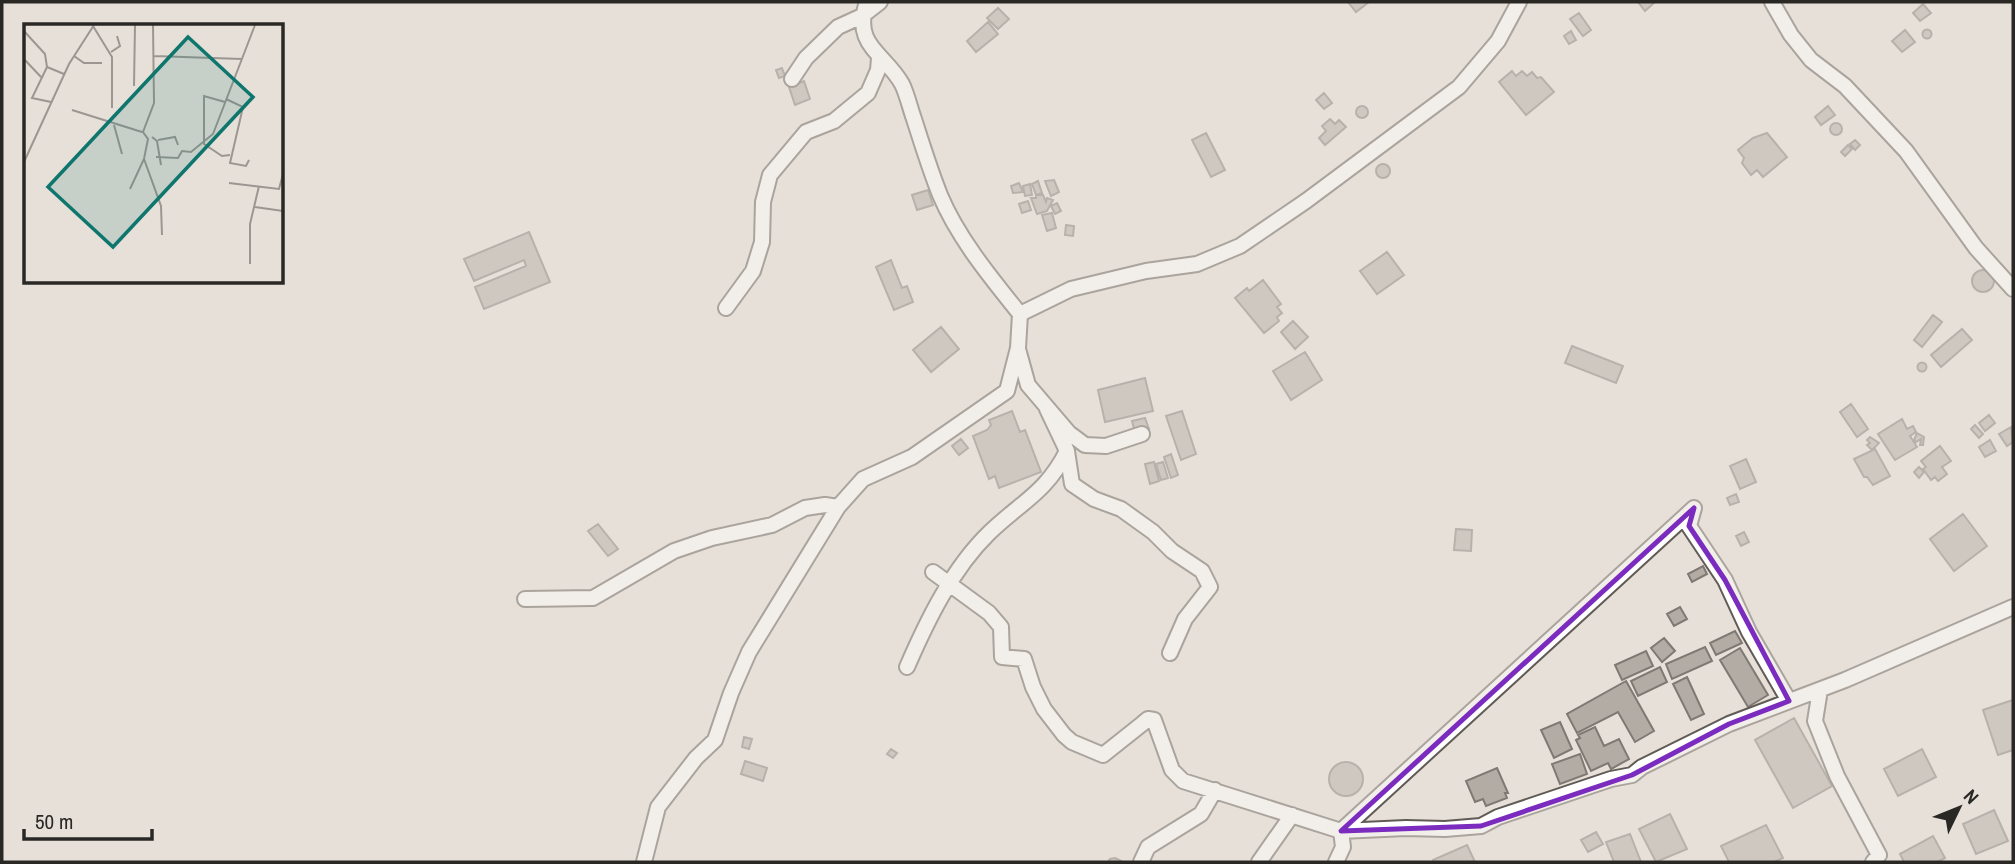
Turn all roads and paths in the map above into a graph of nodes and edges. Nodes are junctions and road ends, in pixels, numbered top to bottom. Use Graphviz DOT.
graph roads {
  1 [pos="880,2"];
  2 [pos="1519,2"];
  3 [pos="1772,2"];
  4 [pos="864,9"];
  5 [pos="879,58"];
  6 [pos="792,79"];
  7 [pos="2013,289"];
  8 [pos="726,308"];
  9 [pos="1020,314"];
  10 [pos="1018,348"];
  11 [pos="1047,410"];
  12 [pos="1142,434"];
  13 [pos="1067,451"];
  14 [pos="838,507"];
  15 [pos="933,572"];
  16 [pos="949,586"];
  17 [pos="525,599"];
  18 [pos="2013,607"];
  19 [pos="1170,653"];
  20 [pos="907,667"];
  21 [pos="1819,690"];
  22 [pos="1789,701"];
  23 [pos="1215,790"];
  24 [pos="1292,815"];
  25 [pos="1341,831"];
  26 [pos="644,862"];
  27 [pos="1141,862"];
  28 [pos="1259,862"];
  29 [pos="1336,862"];
  30 [pos="1873,862"];
  1 -- 4 [label="street"];
  2 -- 9 [label="street"];
  3 -- 7 [label="street"];
  4 -- 5 [label="street"];
  4 -- 6 [label="street"];
  5 -- 8 [label="street"];
  5 -- 9 [label="street"];
  9 -- 10 [label="street"];
  10 -- 11 [label="street"];
  10 -- 14 [label="street"];
  11 -- 12 [label="street"];
  11 -- 13 [label="street"];
  13 -- 16 [label="street"];
  13 -- 19 [label="street"];
  14 -- 17 [label="street"];
  14 -- 26 [label="street"];
  15 -- 16 [label="street"];
  16 -- 20 [label="street"];
  16 -- 23 [label="street"];
  18 -- 21 [label="street"];
  21 -- 22 [label="street"];
  21 -- 30 [label="street"];
  22 -- 25 [label="street"];
  22 -- 25 [label="street"];
  23 -- 24 [label="street"];
  23 -- 27 [label="street"];
  24 -- 25 [label="street"];
  24 -- 28 [label="street"];
  25 -- 29 [label="street"];
}
